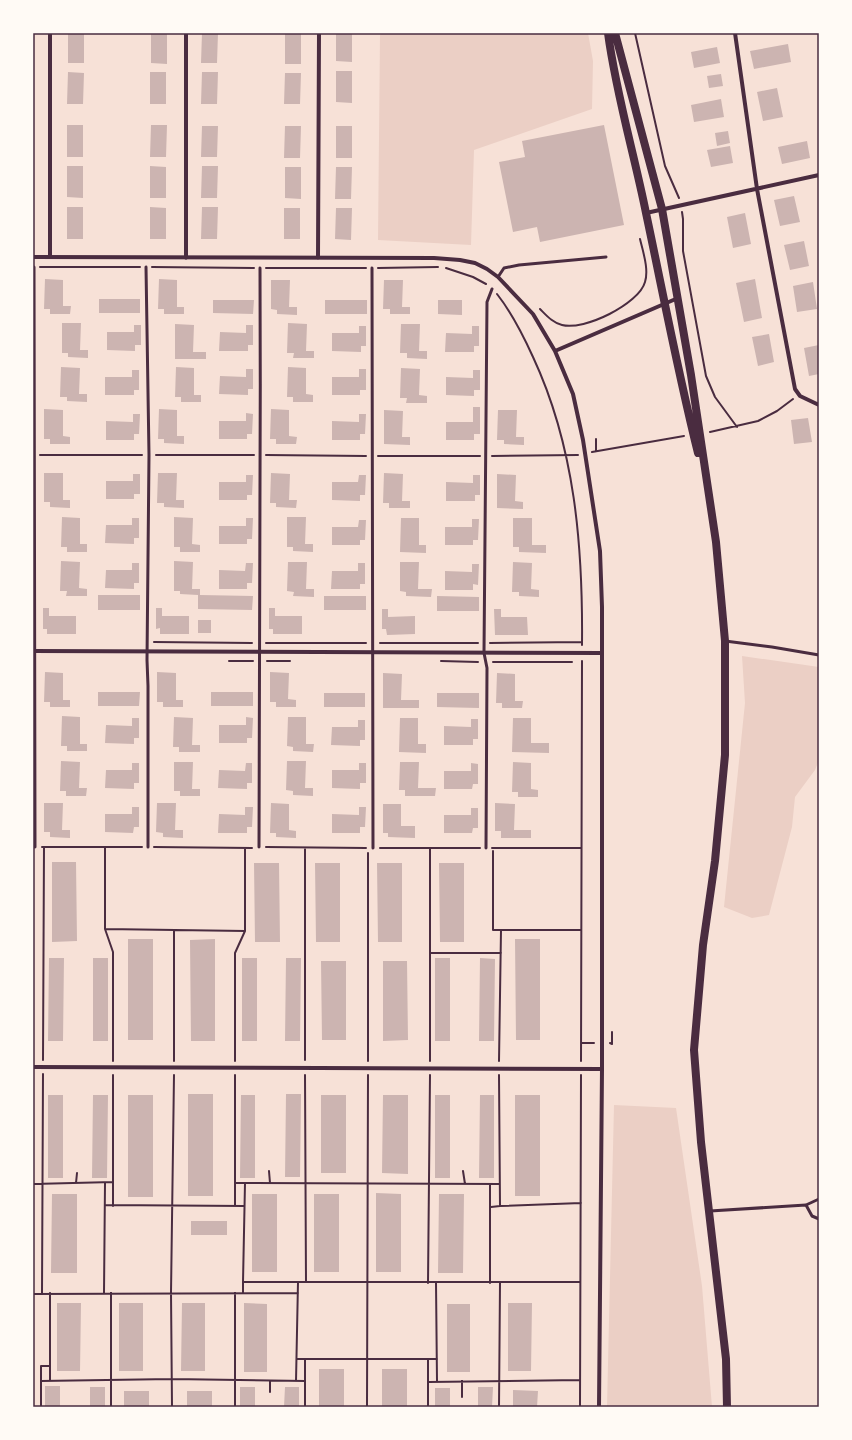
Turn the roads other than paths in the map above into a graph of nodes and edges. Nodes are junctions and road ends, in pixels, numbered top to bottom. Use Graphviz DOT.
graph roads {
  1 [pos="50,33"];
  2 [pos="186,33"];
  3 [pos="319,33"];
  4 [pos="608,33"];
  5 [pos="615,33"];
  6 [pos="735,33"];
  7 [pos="819,175"];
  8 [pos="757,189"];
  9 [pos="662,209"];
  10 [pos="646,213"];
  11 [pos="33,257"];
  12 [pos="50,257"];
  13 [pos="606,257"];
  14 [pos="186,258"];
  15 [pos="318,258"];
  16 [pos="34,267"];
  17 [pos="146,267"];
  18 [pos="260,268"];
  19 [pos="372,268"];
  20 [pos="498,277"];
  21 [pos="492,289"];
  22 [pos="678,298"];
  23 [pos="665,302"];
  24 [pos="555,351"];
  25 [pos="819,405"];
  26 [pos="710,500"];
  27 [pos="726,642"];
  28 [pos="33,651"];
  29 [pos="147,652"];
  30 [pos="602,652"];
  31 [pos="259,653"];
  32 [pos="372,653"];
  33 [pos="484,653"];
  34 [pos="819,655"];
  35 [pos="35,847"];
  36 [pos="148,847"];
  37 [pos="259,848"];
  38 [pos="373,848"];
  39 [pos="486,848"];
  40 [pos="33,1067"];
  41 [pos="602,1069"];
  42 [pos="819,1199"];
  43 [pos="806,1205"];
  44 [pos="710,1211"];
  45 [pos="819,1219"];
  46 [pos="599,1407"];
  47 [pos="727,1407"];
  1 -- 12 [label="street"];
  2 -- 14 [label="street"];
  3 -- 15 [label="street"];
  4 -- 10 [label="main road"];
  5 -- 9 [label="main road"];
  6 -- 8 [label="street"];
  7 -- 8 [label="street"];
  8 -- 9 [label="street"];
  8 -- 25 [label="street"];
  9 -- 10 [label="street"];
  9 -- 22 [label="main road"];
  10 -- 23 [label="main road"];
  11 -- 12 [label="street"];
  12 -- 14 [label="street"];
  13 -- 20 [label="lane"];
  14 -- 15 [label="street"];
  15 -- 20 [label="street"];
  16 -- 28 [label="lane"];
  17 -- 29 [label="lane"];
  18 -- 31 [label="lane"];
  19 -- 32 [label="lane"];
  20 -- 24 [label="street"];
  21 -- 33 [label="lane"];
  22 -- 23 [label="street"];
  22 -- 26 [label="main road"];
  23 -- 24 [label="street"];
  23 -- 26 [label="main road"];
  24 -- 30 [label="street"];
  26 -- 27 [label="main road"];
  27 -- 34 [label="lane"];
  27 -- 44 [label="main road"];
  28 -- 29 [label="street"];
  28 -- 35 [label="lane"];
  29 -- 31 [label="street"];
  29 -- 36 [label="lane"];
  30 -- 33 [label="street"];
  30 -- 41 [label="street"];
  31 -- 32 [label="street"];
  31 -- 37 [label="lane"];
  32 -- 33 [label="street"];
  32 -- 38 [label="lane"];
  33 -- 39 [label="lane"];
  40 -- 41 [label="street"];
  41 -- 46 [label="street"];
  42 -- 43 [label="lane"];
  43 -- 44 [label="lane"];
  43 -- 45 [label="lane"];
  44 -- 47 [label="main road"];
}
